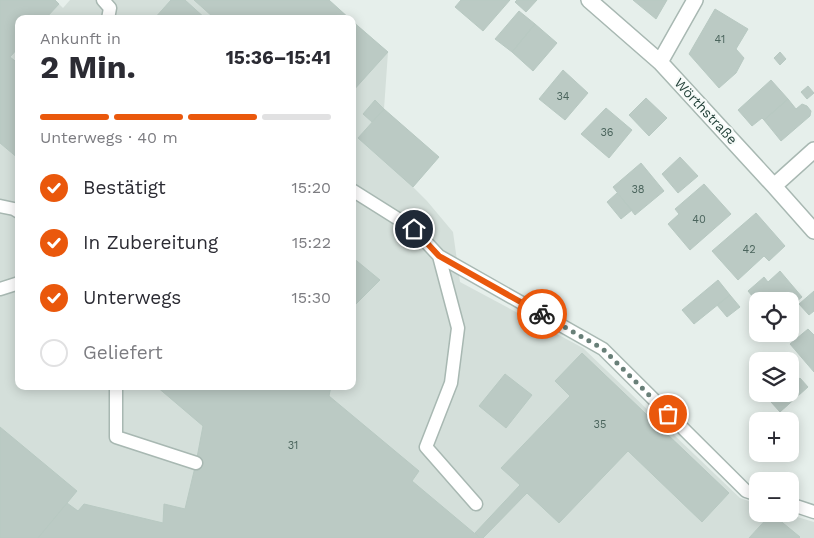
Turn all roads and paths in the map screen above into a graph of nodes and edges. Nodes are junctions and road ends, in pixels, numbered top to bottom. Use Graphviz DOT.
graph roads {
  1 [pos="590,0"];
  2 [pos="695,0"];
  3 [pos="660,62"];
  4 [pos="814,150"];
  5 [pos="774,186"];
  6 [pos="356,193"];
  7 [pos="0,206"];
  8 [pos="15,210"];
  9 [pos="814,231"];
  10 [pos="439,256"];
  11 [pos="15,284"];
  12 [pos="0,288"];
  13 [pos="116,390"];
  14 [pos="196,463"];
  15 [pos="749,492"];
  16 [pos="476,504"];
  17 [pos="799,507"];
  18 [pos="814,512"];
  1 -- 3 [label="street, Wörthstraße"];
  2 -- 3 [label="street"];
  3 -- 5 [label="street, Wörthstraße"];
  4 -- 5 [label="street"];
  5 -- 9 [label="street, Wörthstraße"];
  6 -- 10 [label="lane"];
  7 -- 8 [label="lane"];
  10 -- 15 [label="lane"];
  10 -- 16 [label="lane"];
  11 -- 12 [label="lane"];
  13 -- 14 [label="lane"];
  17 -- 18 [label="lane"];
}
